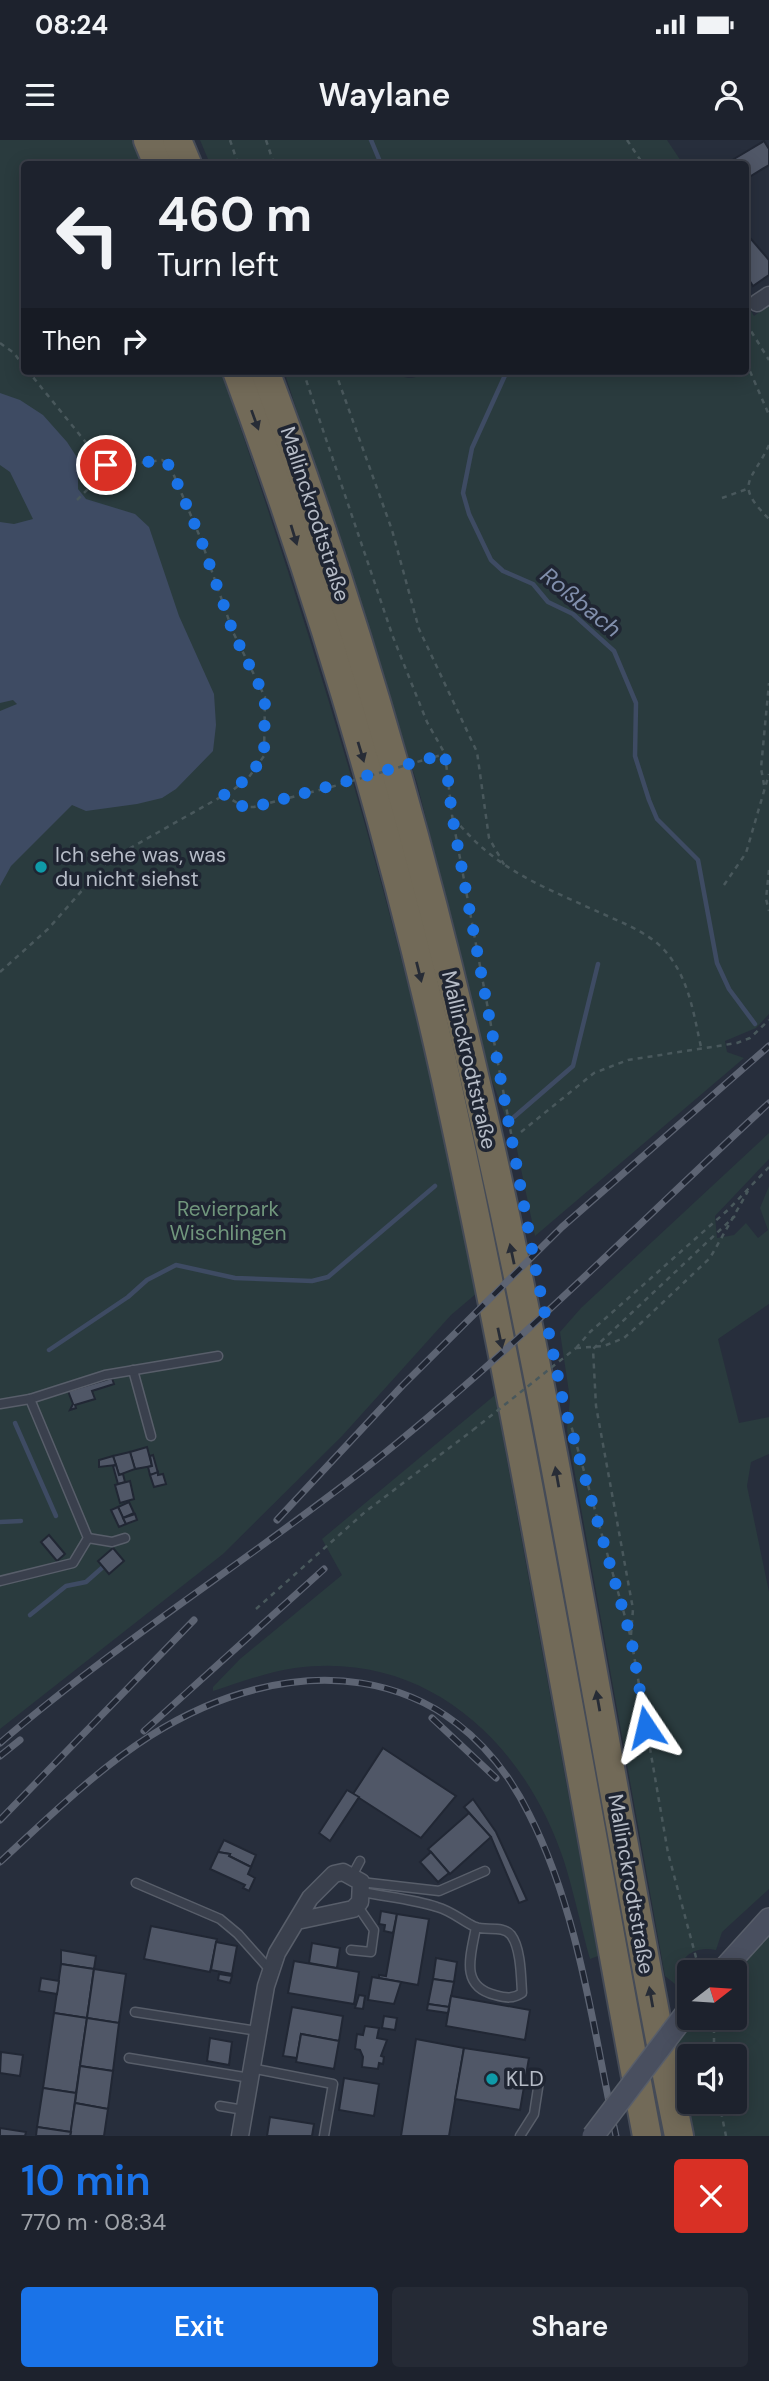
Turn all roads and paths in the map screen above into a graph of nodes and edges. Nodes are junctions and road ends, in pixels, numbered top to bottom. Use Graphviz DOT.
graph roads {
  1 [pos="148,140"];
  2 [pos="177,140"];
  3 [pos="230,140"];
  4 [pos="266,140"];
  5 [pos="627,140"];
  6 [pos="157,161"];
  7 [pos="186,161"];
  8 [pos="237,161"];
  9 [pos="273,161"];
  10 [pos="641,161"];
  11 [pos="749,328"];
  12 [pos="0,343"];
  13 [pos="769,359"];
  14 [pos="21,363"];
  15 [pos="749,369"];
  16 [pos="31,375"];
  17 [pos="238,375"];
  18 [pos="267,375"];
  19 [pos="304,375"];
  20 [pos="336,375"];
  21 [pos="769,415"];
  22 [pos="769,445"];
  23 [pos="106,465"];
  24 [pos="747,489"];
  25 [pos="722,498"];
  26 [pos="77,500"];
  27 [pos="769,519"];
  28 [pos="769,683"];
  29 [pos="445,754"];
  30 [pos="769,774"];
  31 [pos="764,789"];
  32 [pos="224,795"];
  33 [pos="452,815"];
  34 [pos="506,868"];
  35 [pos="769,870"];
  36 [pos="724,885"];
  37 [pos="769,911"];
  38 [pos="0,972"];
  39 [pos="769,1020"];
  40 [pos="701,1047"];
  41 [pos="521,1132"];
  42 [pos="513,1149"];
  43 [pos="769,1167"];
  44 [pos="749,1188"];
  45 [pos="735,1216"];
  46 [pos="576,1348"];
  47 [pos="593,1349"];
  48 [pos="218,1356"];
  49 [pos="555,1362"];
  50 [pos="133,1370"];
  51 [pos="558,1375"];
  52 [pos="30,1399"];
  53 [pos="0,1404"];
  54 [pos="567,1412"];
  55 [pos="151,1436"];
  56 [pos="88,1538"];
  57 [pos="125,1538"];
  58 [pos="0,1581"];
  59 [pos="256,1609"];
  60 [pos="631,1638"];
  61 [pos="485,1871"];
  62 [pos="136,1882"];
  63 [pos="359,1883"];
  64 [pos="769,1919"];
  65 [pos="297,1922"];
  66 [pos="476,1927"];
  67 [pos="351,1950"];
  68 [pos="697,1960"];
  69 [pos="732,1960"];
  70 [pos="271,1971"];
  71 [pos="135,2012"];
  72 [pos="677,2025"];
  73 [pos="258,2031"];
  74 [pos="129,2058"];
  75 [pos="250,2073"];
  76 [pos="540,2075"];
  77 [pos="220,2106"];
  78 [pos="244,2110"];
  79 [pos="721,2114"];
  80 [pos="240,2136"];
  81 [pos="324,2136"];
  82 [pos="520,2136"];
  83 [pos="593,2136"];
  84 [pos="648,2136"];
  85 [pos="678,2136"];
  86 [pos="726,2136"];
  1 -- 6 [label="highway"];
  2 -- 7 [label="highway"];
  3 -- 8 [label="path"];
  4 -- 9 [label="path"];
  5 -- 10 [label="path"];
  11 -- 13 [label="path"];
  12 -- 14 [label="path"];
  15 -- 21 [label="path"];
  16 -- 23 [label="path"];
  17 -- 84 [label="highway, Mallinckrodtstraße, one-way"];
  85 -- 18 [label="highway, Mallinckrodtstraße, one-way"];
  19 -- 29 [label="path"];
  20 -- 34 [label="path"];
  22 -- 24 [label="path"];
  23 -- 26 [label="path"];
  23 -- 32 [label="path"];
  24 -- 25 [label="path"];
  24 -- 27 [label="path"];
  28 -- 31 [label="path"];
  29 -- 32 [label="path, bridge"];
  29 -- 33 [label="path"];
  30 -- 31 [label="path"];
  31 -- 36 [label="path"];
  32 -- 38 [label="path"];
  33 -- 34 [label="path"];
  33 -- 42 [label="path"];
  34 -- 40 [label="path"];
  35 -- 37 [label="path"];
  39 -- 40 [label="path"];
  40 -- 41 [label="path"];
  43 -- 44 [label="path"];
  44 -- 45 [label="path"];
  44 -- 46 [label="path"];
  45 -- 47 [label="path"];
  45 -- 47 [label="path"];
  46 -- 47 [label="path, bridge"];
  46 -- 59 [label="path, bridge"];
  47 -- 60 [label="path"];
  48 -- 50 [label="lane"];
  49 -- 51 [label="path"];
  50 -- 52 [label="lane"];
  50 -- 55 [label="lane"];
  52 -- 53 [label="lane"];
  52 -- 56 [label="lane"];
  54 -- 60 [label="path"];
  56 -- 57 [label="lane"];
  56 -- 58 [label="lane"];
  60 -- 68 [label="path"];
  61 -- 63 [label="lane"];
  62 -- 70 [label="lane"];
  63 -- 65 [label="street"];
  63 -- 65 [label="street"];
  63 -- 66 [label="lane"];
  63 -- 67 [label="lane"];
  64 -- 69 [label="street"];
  65 -- 70 [label="street"];
  66 -- 66 [label="lane"];
  70 -- 73 [label="street"];
  71 -- 73 [label="lane"];
  72 -- 83 [label="street, bridge"];
  73 -- 75 [label="street"];
  74 -- 75 [label="lane"];
  75 -- 78 [label="street"];
  75 -- 81 [label="lane"];
  76 -- 82 [label="lane"];
  77 -- 78 [label="lane"];
  78 -- 80 [label="street"];
  79 -- 86 [label="path"];
}
